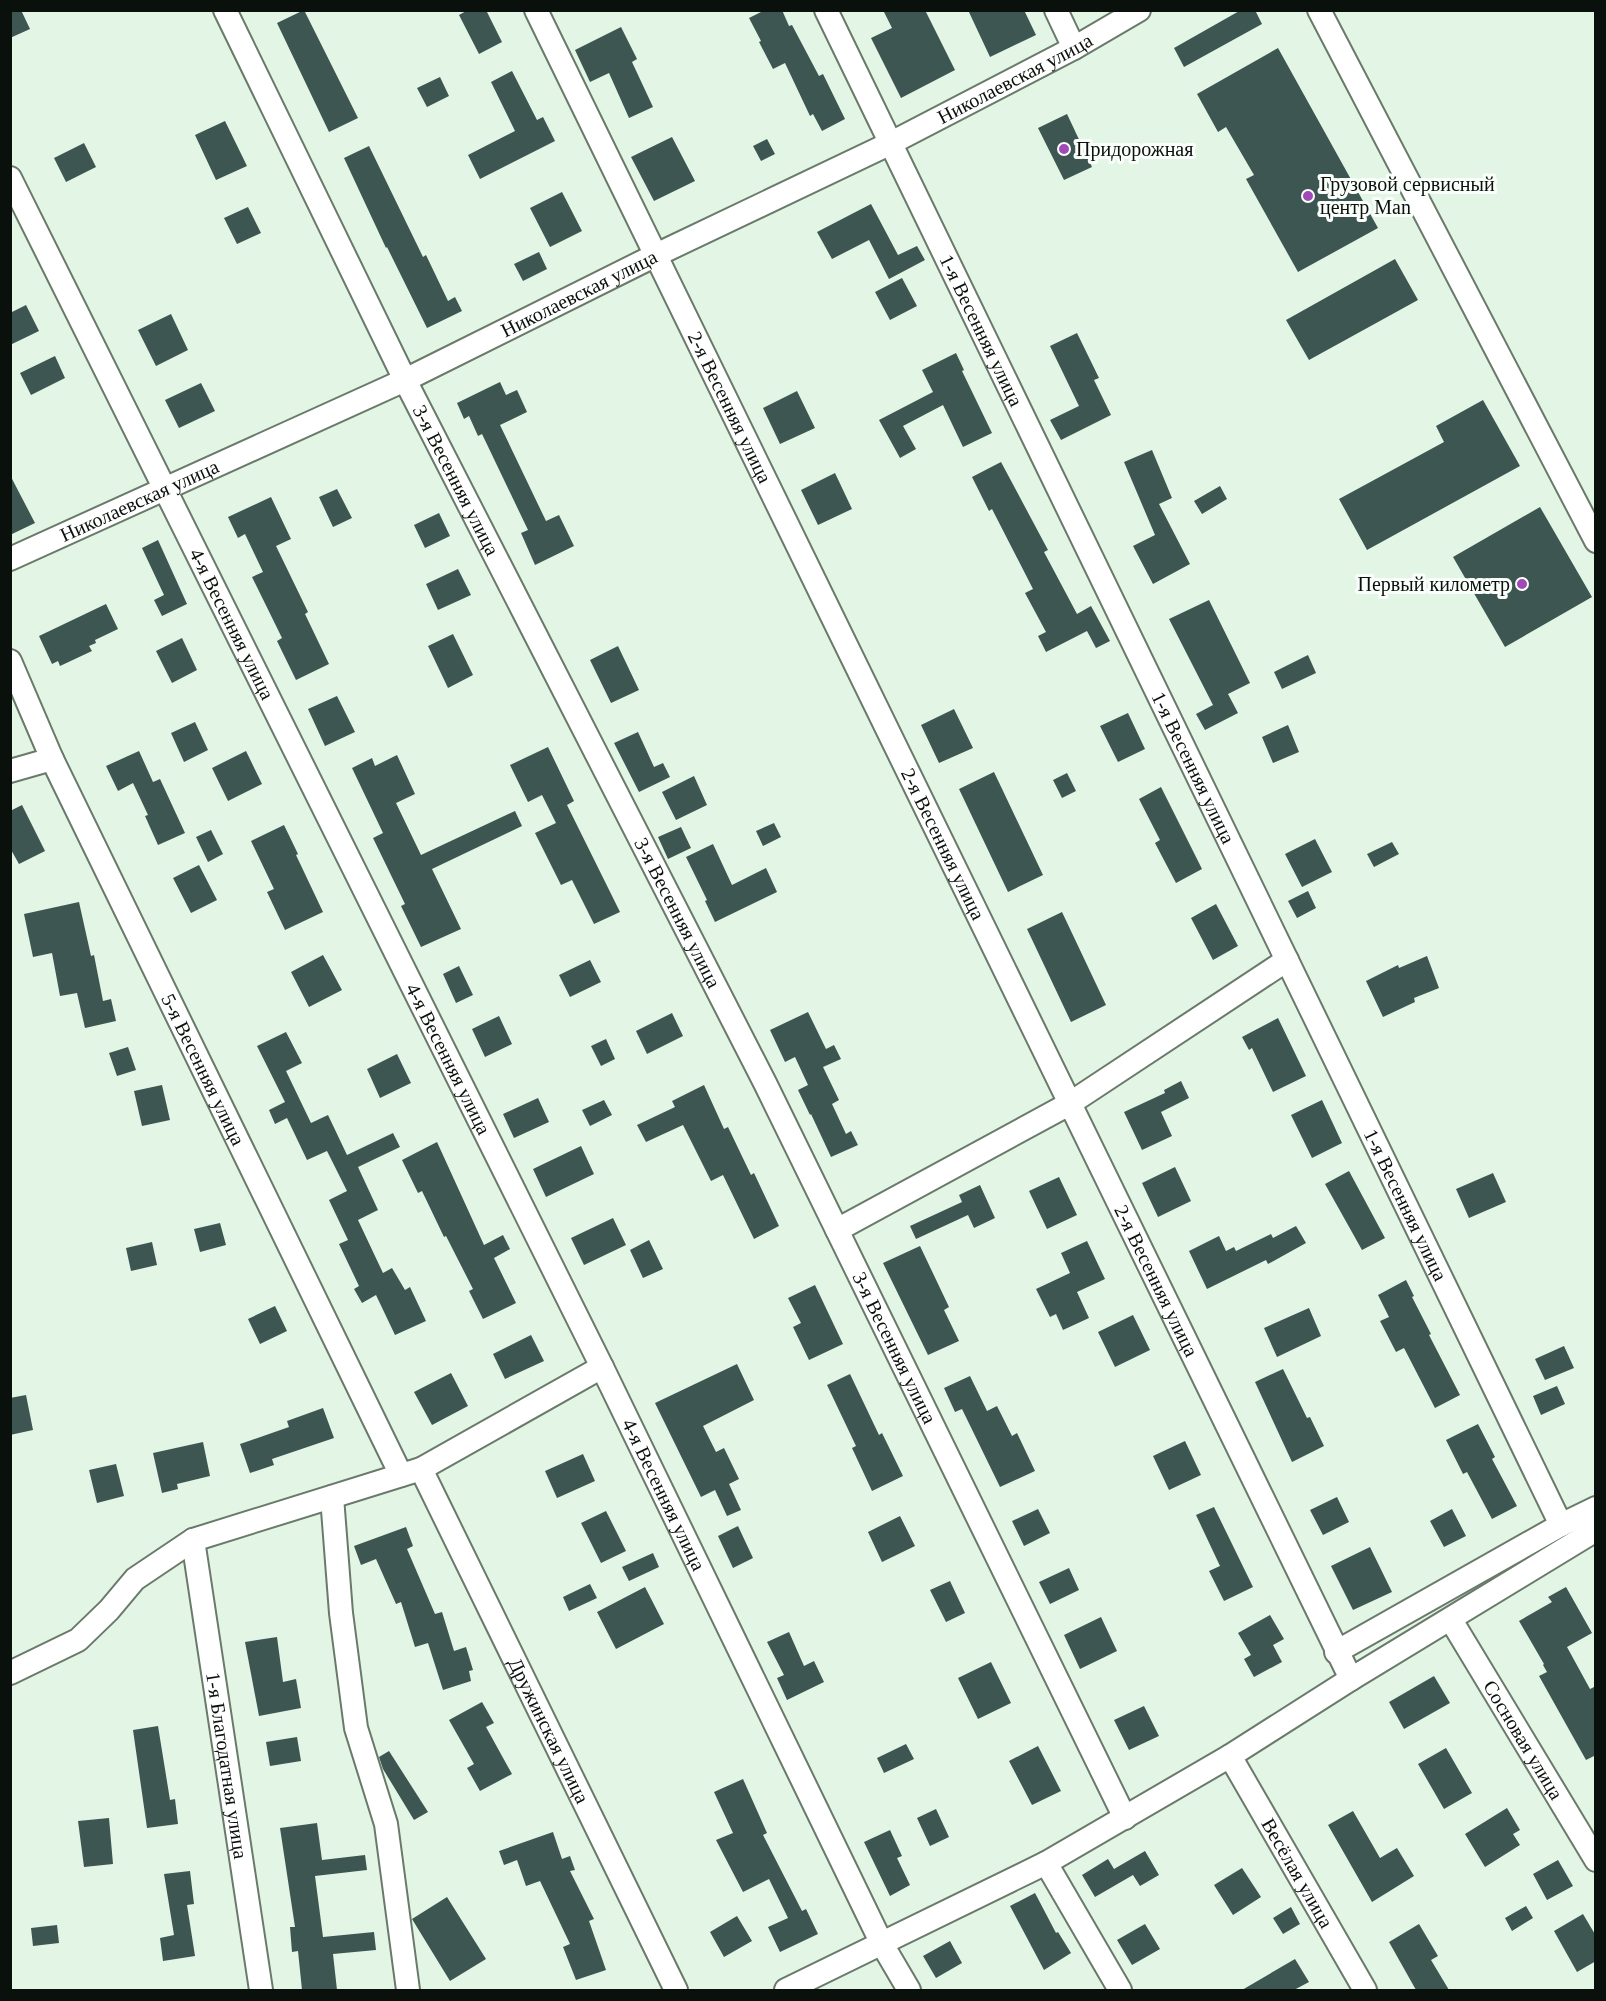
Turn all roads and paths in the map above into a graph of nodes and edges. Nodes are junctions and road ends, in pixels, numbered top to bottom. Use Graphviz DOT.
graph roads {
  1 [pos="225,10"];
  2 [pos="536,10"];
  3 [pos="826,10"];
  4 [pos="1056,10"];
  5 [pos="1139,10"];
  6 [pos="1319,10"];
  7 [pos="1074,48"];
  8 [pos="891,143"];
  9 [pos="10,178"];
  10 [pos="656,255"];
  11 [pos="405,380"];
  12 [pos="165,489"];
  13 [pos="1596,541"];
  14 [pos="10,560"];
  15 [pos="10,662"];
  16 [pos="52,759"];
  17 [pos="10,771"];
  18 [pos="1287,960"];
  19 [pos="1069,1104"];
  20 [pos="837,1230"];
  21 [pos="602,1367"];
  22 [pos="411,1472"];
  23 [pos="332,1497"];
  24 [pos="1596,1508"];
  25 [pos="1561,1525"];
  26 [pos="1596,1530"];
  27 [pos="193,1540"];
  28 [pos="1451,1620"];
  29 [pos="1336,1652"];
  30 [pos="10,1673"];
  31 [pos="1351,1679"];
  32 [pos="1230,1756"];
  33 [pos="1125,1818"];
  34 [pos="1596,1860"];
  35 [pos="1046,1863"];
  36 [pos="882,1944"];
  37 [pos="261,1990"];
  38 [pos="408,1990"];
  39 [pos="676,1990"];
  40 [pos="786,1990"];
  41 [pos="909,1990"];
  42 [pos="1120,1990"];
  43 [pos="1365,1990"];
  1 -- 11 [label="street, 3-я Весенняя улица"];
  2 -- 10 [label="street, 2-я Весенняя улица"];
  3 -- 8 [label="street, 1-я Весенняя улица"];
  4 -- 7 [label="street"];
  5 -- 7 [label="street, Николаевская улица"];
  6 -- 13 [label="street"];
  7 -- 8 [label="street, Николаевская улица"];
  8 -- 10 [label="street, Николаевская улица"];
  8 -- 18 [label="street, 1-я Весенняя улица"];
  9 -- 12 [label="street, 4-я Весенняя улица"];
  10 -- 11 [label="street, Николаевская улица"];
  10 -- 19 [label="street, 2-я Весенняя улица"];
  11 -- 12 [label="street, Николаевская улица"];
  11 -- 20 [label="street, 3-я Весенняя улица"];
  12 -- 14 [label="street, Николаевская улица"];
  12 -- 21 [label="street, 4-я Весенняя улица"];
  15 -- 16 [label="street, 5-я Весенняя улица"];
  16 -- 17 [label="street"];
  16 -- 22 [label="street, 5-я Весенняя улица"];
  18 -- 19 [label="street"];
  18 -- 25 [label="street, 1-я Весенняя улица"];
  19 -- 20 [label="street"];
  19 -- 29 [label="street, 2-я Весенняя улица"];
  20 -- 33 [label="street, 3-я Весенняя улица"];
  21 -- 22 [label="street"];
  21 -- 36 [label="street, 4-я Весенняя улица"];
  22 -- 23 [label="street"];
  22 -- 39 [label="street, Дружинская улица"];
  23 -- 27 [label="street"];
  23 -- 38 [label="street"];
  24 -- 25 [label="street"];
  25 -- 29 [label="street"];
  26 -- 28 [label="street"];
  27 -- 30 [label="street"];
  27 -- 37 [label="street, 1-я Благодатная улица"];
  28 -- 31 [label="street"];
  28 -- 34 [label="street, Сосновая улица"];
  29 -- 31 [label="street, 2-я Весенняя улица"];
  31 -- 32 [label="street"];
  32 -- 33 [label="street"];
  32 -- 43 [label="street, Весёлая улица"];
  33 -- 35 [label="street"];
  35 -- 36 [label="street"];
  35 -- 42 [label="street"];
  36 -- 40 [label="street"];
  36 -- 41 [label="street, 4-я Весенняя улица"];
}
